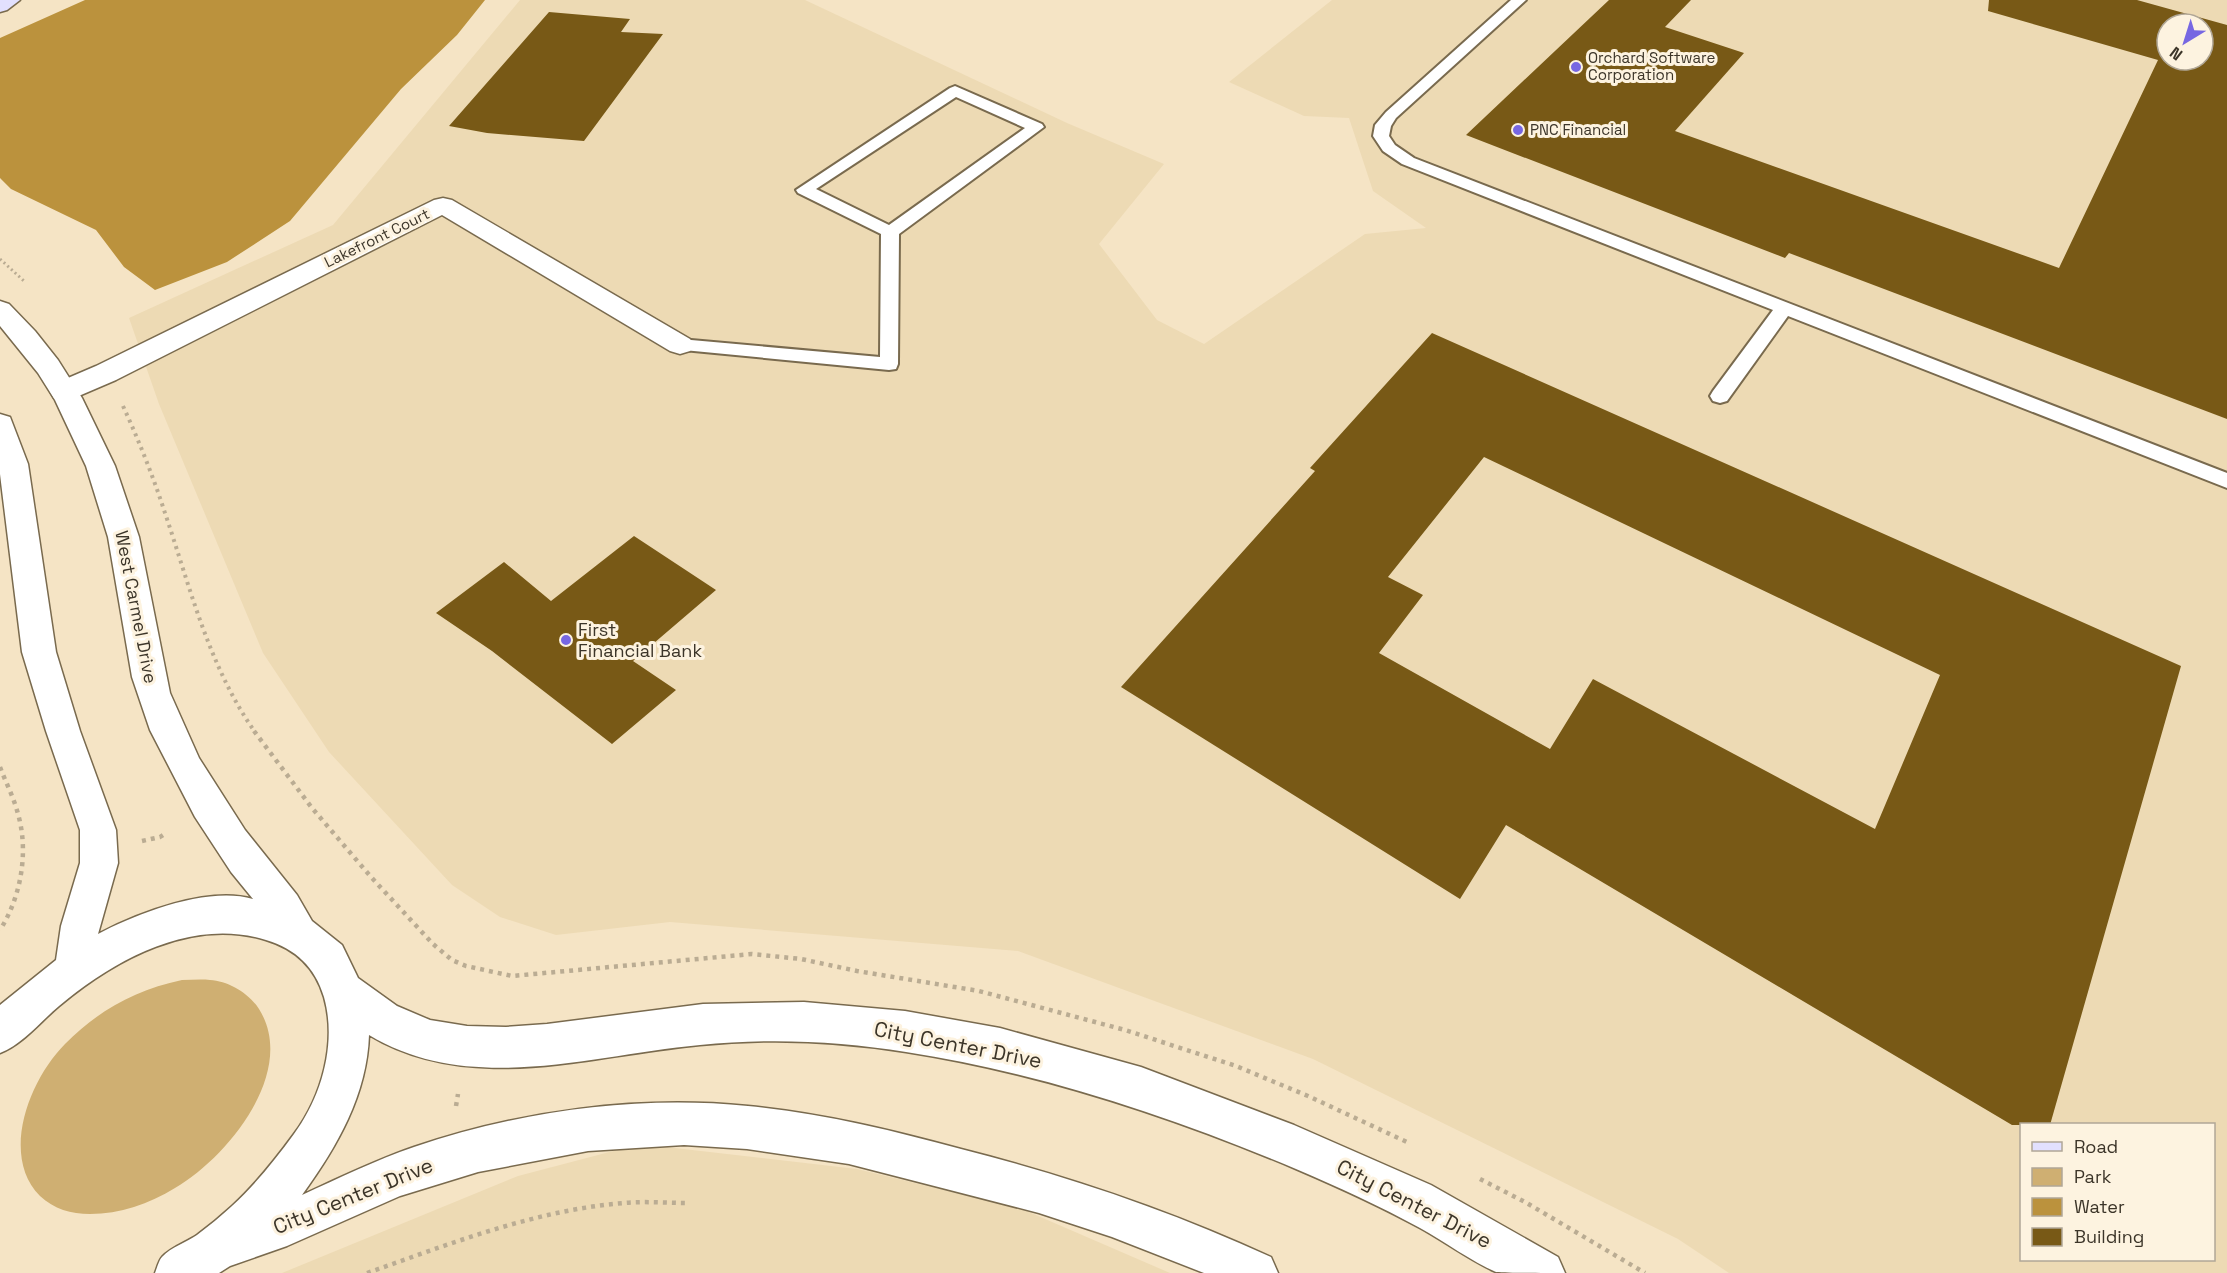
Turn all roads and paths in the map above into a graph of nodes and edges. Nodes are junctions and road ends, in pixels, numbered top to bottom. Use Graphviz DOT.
graph roads {
  1 [pos="10,0"];
  2 [pos="1519,0"];
  3 [pos="0,6"];
  4 [pos="890,232"];
  5 [pos="1784,308"];
  6 [pos="0,310"];
  7 [pos="680,345"];
  8 [pos="64,391"];
  9 [pos="1720,396"];
  10 [pos="0,424"];
  11 [pos="2227,481"];
  12 [pos="0,767"];
  13 [pos="166,833"];
  14 [pos="140,842"];
  15 [pos="0,930"];
  16 [pos="297,932"];
  17 [pos="59,979"];
  18 [pos="345,992"];
  19 [pos="0,1012"];
  20 [pos="0,1033"];
  21 [pos="688,1203"];
  22 [pos="219,1247"];
  23 [pos="179,1272"];
  24 [pos="367,1273"];
  25 [pos="1255,1273"];
  26 [pos="1542,1273"];
  1 -- 3 [label="main road"];
  2 -- 5 [label="lane"];
  4 -- 4 [label="lane"];
  4 -- 7 [label="lane"];
  5 -- 9 [label="lane"];
  5 -- 11 [label="lane"];
  6 -- 8 [label="street, West Carmel Drive"];
  7 -- 8 [label="street, Lakefront Court"];
  8 -- 16 [label="street, West Carmel Drive"];
  10 -- 17 [label="street"];
  12 -- 15 [label="path"];
  13 -- 14 [label="path"];
  16 -- 17 [label="street"];
  16 -- 18 [label="street"];
  17 -- 19 [label="street"];
  17 -- 20 [label="street"];
  18 -- 22 [label="street"];
  18 -- 26 [label="street, City Center Drive"];
  21 -- 24 [label="path"];
  22 -- 23 [label="street"];
  22 -- 25 [label="street, City Center Drive"];
}
